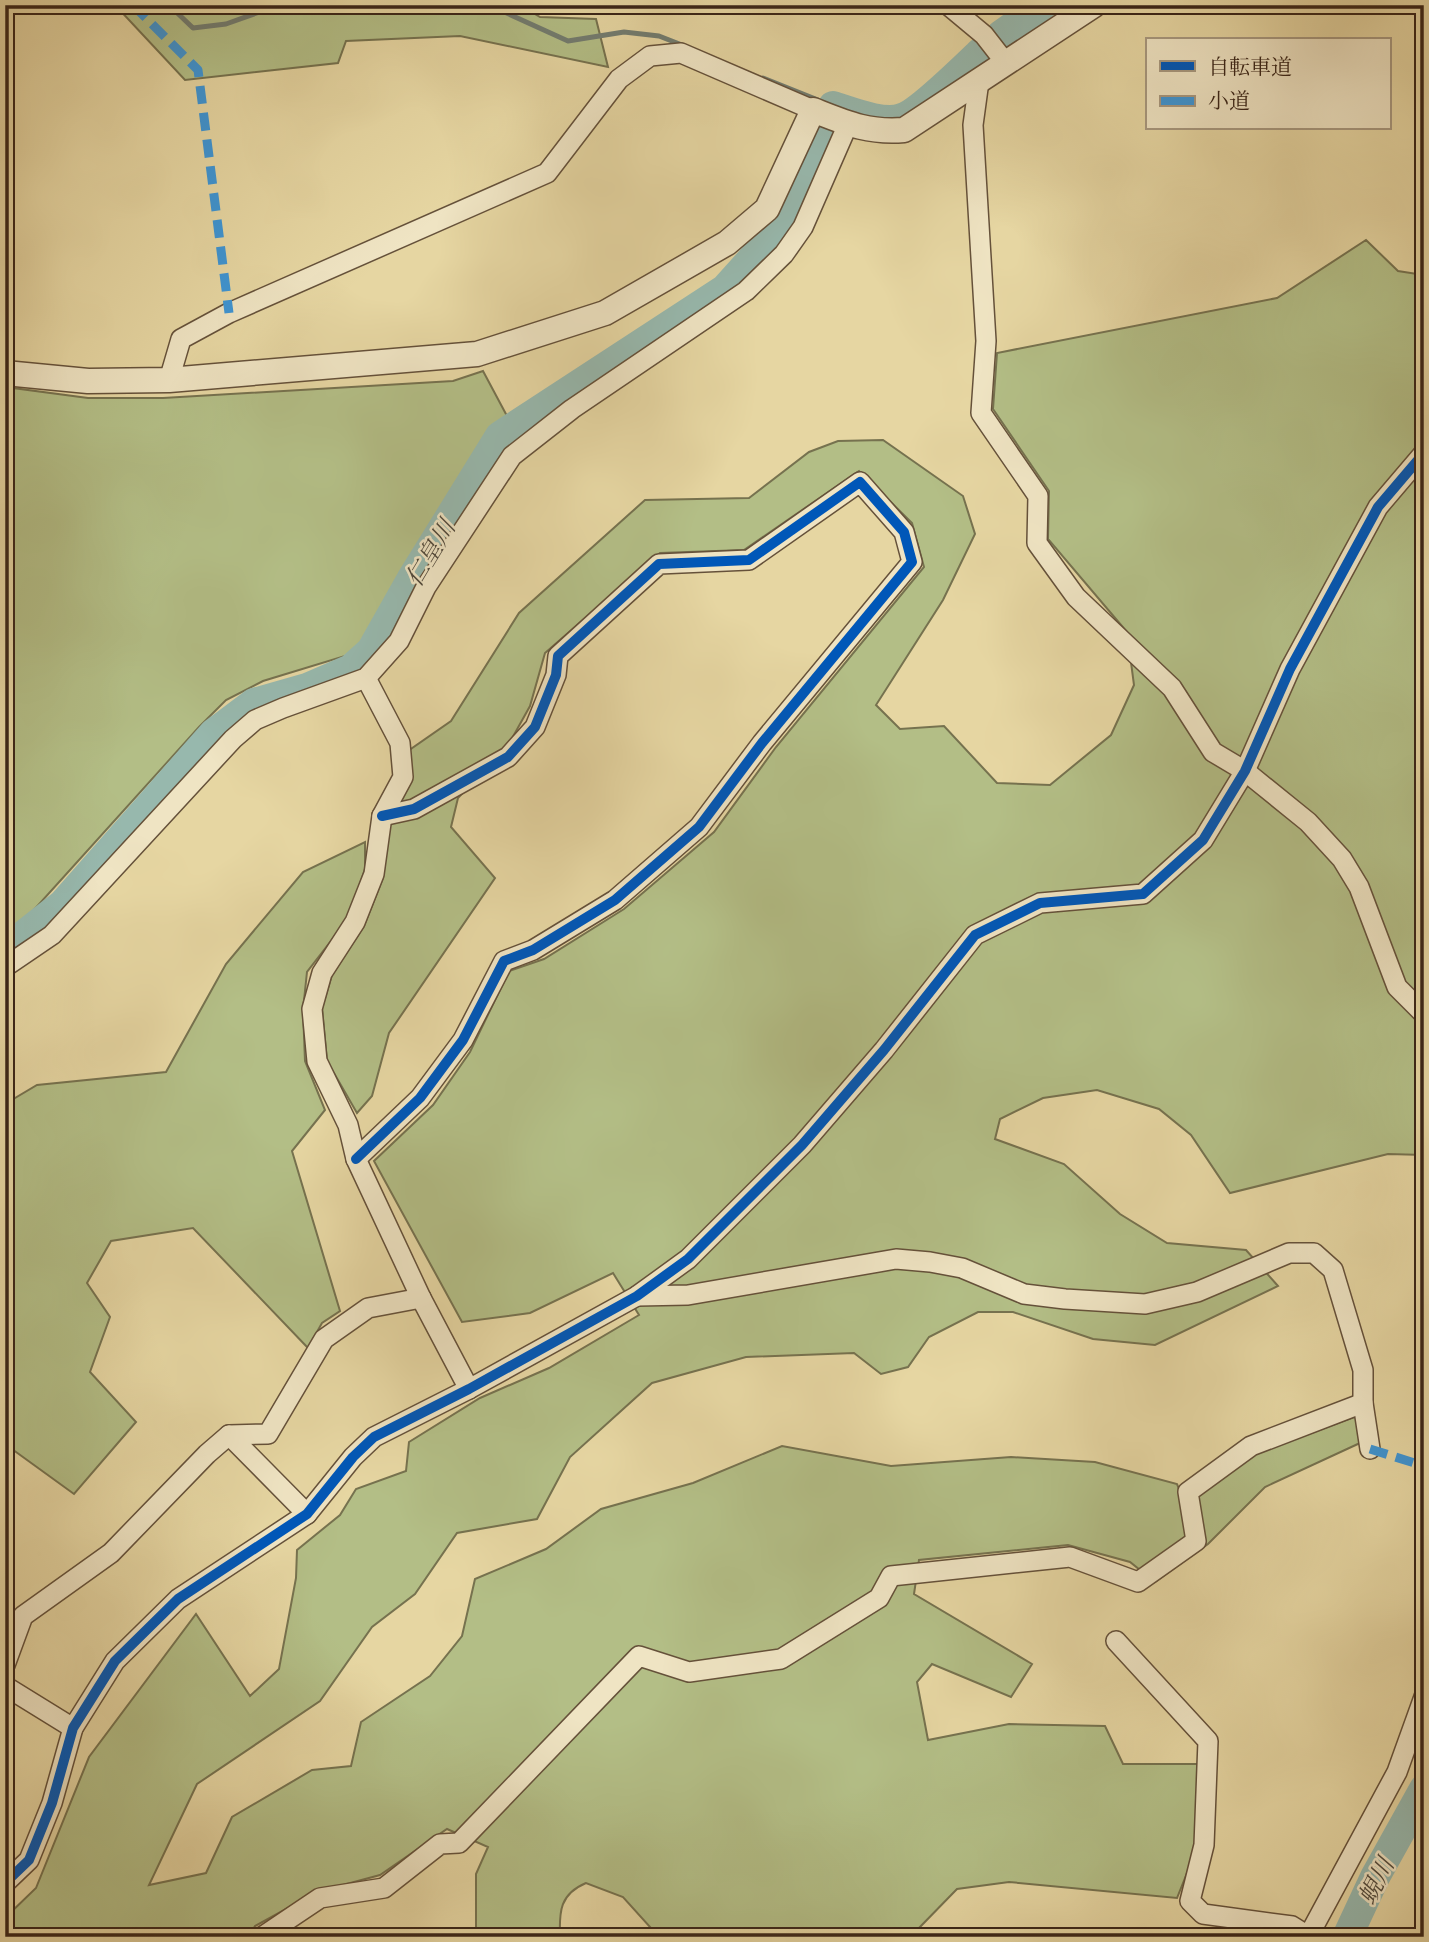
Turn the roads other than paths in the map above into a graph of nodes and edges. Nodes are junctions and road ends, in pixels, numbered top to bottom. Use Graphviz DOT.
graph roads {
  1 [pos="948,5"];
  2 [pos="1094,5"];
  3 [pos="1005,62"];
  4 [pos="979,80"];
  5 [pos="813,110"];
  6 [pos="848,124"];
  7 [pos="5,373"];
  8 [pos="169,380"];
  9 [pos="1424,453"];
  10 [pos="366,678"];
  11 [pos="1245,771"];
  12 [pos="383,816"];
  13 [pos="5,967"];
  14 [pos="1424,1014"];
  15 [pos="356,1159"];
  16 [pos="637,1296"];
  17 [pos="421,1298"];
  18 [pos="469,1389"];
  19 [pos="1363,1403"];
  20 [pos="229,1435"];
  21 [pos="1370,1449"];
  22 [pos="307,1514"];
  23 [pos="1116,1641"];
  24 [pos="5,1665"];
  25 [pos="5,1686"];
  26 [pos="1424,1697"];
  27 [pos="72,1728"];
  28 [pos="5,1883"];
  29 [pos="1308,1936"];
  30 [pos="262,1937"];
  1 -- 3 [label="street"];
  2 -- 3 [label="street"];
  3 -- 4 [label="street"];
  4 -- 6 [label="street"];
  4 -- 11 [label="street"];
  5 -- 6 [label="street"];
  5 -- 8 [label="street"];
  5 -- 8 [label="street"];
  6 -- 10 [label="street"];
  7 -- 8 [label="street"];
  9 -- 11 [label="street"];
  10 -- 12 [label="street"];
  10 -- 13 [label="street"];
  11 -- 14 [label="street"];
  11 -- 16 [label="street"];
  12 -- 15 [label="street"];
  12 -- 15 [label="street"];
  15 -- 17 [label="street"];
  16 -- 18 [label="street"];
  16 -- 19 [label="street"];
  17 -- 18 [label="street"];
  17 -- 20 [label="street"];
  18 -- 22 [label="street"];
  19 -- 21 [label="street"];
  19 -- 30 [label="street"];
  20 -- 22 [label="street"];
  20 -- 24 [label="street"];
  22 -- 27 [label="street"];
  23 -- 29 [label="street"];
  25 -- 27 [label="street"];
  26 -- 29 [label="street"];
  27 -- 28 [label="street"];
}
